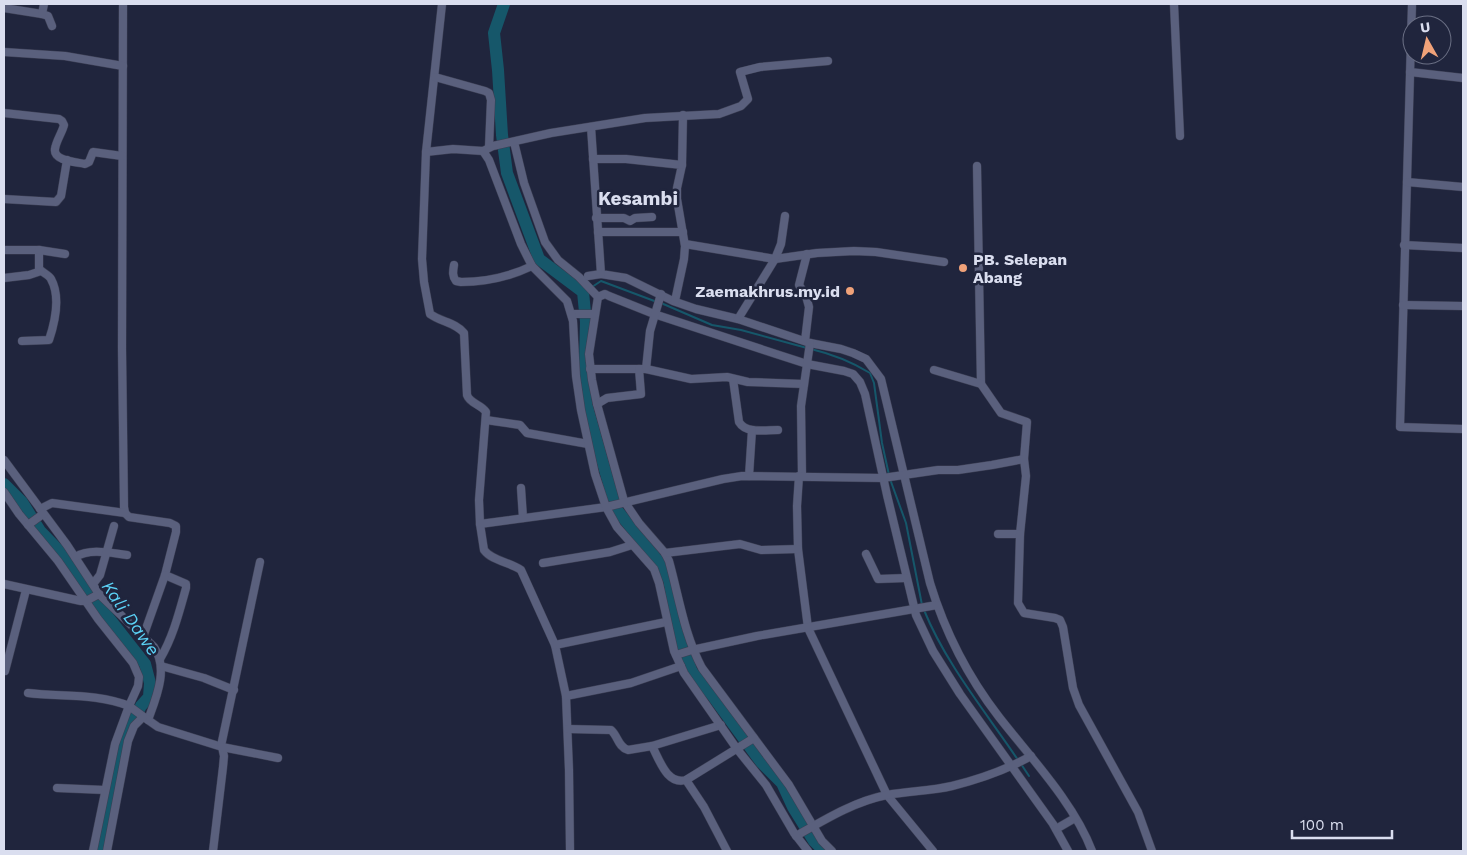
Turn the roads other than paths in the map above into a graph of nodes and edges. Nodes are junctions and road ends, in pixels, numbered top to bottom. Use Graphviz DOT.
graph roads {
  1 [pos="44,4"];
  2 [pos="123,4"];
  3 [pos="442,4"];
  4 [pos="1174,4"];
  5 [pos="1412,4"];
  6 [pos="4,8"];
  7 [pos="42,14"];
  8 [pos="52,26"];
  9 [pos="4,52"];
  10 [pos="828,61"];
  11 [pos="123,66"];
  12 [pos="1410,72"];
  13 [pos="435,77"];
  14 [pos="1463,78"];
  15 [pos="4,113"];
  16 [pos="683,115"];
  17 [pos="591,126"];
  18 [pos="1180,136"];
  19 [pos="511,143"];
  20 [pos="488,148"];
  21 [pos="426,152"];
  22 [pos="122,156"];
  23 [pos="593,159"];
  24 [pos="67,160"];
  25 [pos="682,165"];
  26 [pos="977,166"];
  27 [pos="1407,182"];
  28 [pos="1463,187"];
  29 [pos="4,199"];
  30 [pos="785,216"];
  31 [pos="652,217"];
  32 [pos="596,218"];
  33 [pos="598,232"];
  34 [pos="683,232"];
  35 [pos="685,244"];
  36 [pos="1404,245"];
  37 [pos="1463,248"];
  38 [pos="4,250"];
  39 [pos="39,250"];
  40 [pos="64,254"];
  41 [pos="807,254"];
  42 [pos="775,259"];
  43 [pos="944,262"];
  44 [pos="454,265"];
  45 [pos="532,266"];
  46 [pos="41,271"];
  47 [pos="601,274"];
  48 [pos="588,276"];
  49 [pos="4,278"];
  50 [pos="597,296"];
  51 [pos="660,296"];
  52 [pos="675,301"];
  53 [pos="1403,305"];
  54 [pos="1463,306"];
  55 [pos="655,312"];
  56 [pos="575,314"];
  57 [pos="593,314"];
  58 [pos="738,319"];
  59 [pos="22,341"];
  60 [pos="808,344"];
  61 [pos="807,362"];
  62 [pos="590,369"];
  63 [pos="642,369"];
  64 [pos="934,370"];
  65 [pos="733,379"];
  66 [pos="804,384"];
  67 [pos="981,384"];
  68 [pos="597,404"];
  69 [pos="486,420"];
  70 [pos="1463,428"];
  71 [pos="752,430"];
  72 [pos="778,430"];
  73 [pos="588,444"];
  74 [pos="1024,459"];
  75 [pos="4,460"];
  76 [pos="901,475"];
  77 [pos="749,476"];
  78 [pos="800,476"];
  79 [pos="884,478"];
  80 [pos="521,488"];
  81 [pos="4,492"];
  82 [pos="623,502"];
  83 [pos="608,506"];
  84 [pos="125,513"];
  85 [pos="37,518"];
  86 [pos="523,518"];
  87 [pos="480,524"];
  88 [pos="114,526"];
  89 [pos="998,534"];
  90 [pos="1020,534"];
  91 [pos="632,544"];
  92 [pos="798,549"];
  93 [pos="107,552"];
  94 [pos="665,553"];
  95 [pos="866,554"];
  96 [pos="127,555"];
  97 [pos="75,557"];
  98 [pos="260,562"];
  99 [pos="543,563"];
  100 [pos="165,575"];
  101 [pos="906,578"];
  102 [pos="4,584"];
  103 [pos="93,584"];
  104 [pos="26,590"];
  105 [pos="92,598"];
  106 [pos="935,606"];
  107 [pos="916,609"];
  108 [pos="666,622"];
  109 [pos="808,628"];
  110 [pos="143,637"];
  111 [pos="555,645"];
  112 [pos="691,650"];
  113 [pos="677,655"];
  114 [pos="160,662"];
  115 [pos="681,666"];
  116 [pos="5,671"];
  117 [pos="234,690"];
  118 [pos="28,693"];
  119 [pos="566,696"];
  120 [pos="131,708"];
  121 [pos="144,717"];
  122 [pos="721,725"];
  123 [pos="568,729"];
  124 [pos="752,740"];
  125 [pos="652,746"];
  126 [pos="221,747"];
  127 [pos="738,748"];
  128 [pos="278,758"];
  129 [pos="1028,758"];
  130 [pos="1012,767"];
  131 [pos="686,780"];
  132 [pos="57,788"];
  133 [pos="105,790"];
  134 [pos="887,795"];
  135 [pos="1075,818"];
  136 [pos="812,827"];
  137 [pos="1056,828"];
  138 [pos="798,835"];
  139 [pos="93,851"];
  140 [pos="107,851"];
  141 [pos="213,851"];
  142 [pos="570,851"];
  143 [pos="727,851"];
  144 [pos="808,851"];
  145 [pos="832,851"];
  146 [pos="933,851"];
  147 [pos="1068,851"];
  148 [pos="1092,851"];
  149 [pos="1152,851"];
  1 -- 7 [label="street"];
  2 -- 11 [label="street"];
  3 -- 13 [label="street"];
  4 -- 18 [label="street"];
  5 -- 12 [label="street"];
  6 -- 7 [label="street"];
  7 -- 8 [label="street"];
  9 -- 11 [label="street"];
  10 -- 16 [label="street"];
  11 -- 22 [label="street"];
  12 -- 14 [label="street"];
  12 -- 27 [label="street"];
  13 -- 20 [label="street"];
  13 -- 21 [label="street"];
  15 -- 24 [label="street"];
  16 -- 17 [label="street"];
  16 -- 25 [label="street"];
  17 -- 19 [label="street"];
  17 -- 23 [label="street"];
  19 -- 20 [label="street"];
  19 -- 50 [label="street"];
  20 -- 21 [label="street"];
  20 -- 45 [label="street"];
  21 -- 69 [label="street"];
  22 -- 24 [label="street"];
  22 -- 84 [label="street"];
  23 -- 25 [label="street"];
  23 -- 32 [label="street"];
  24 -- 29 [label="street"];
  25 -- 34 [label="street"];
  26 -- 67 [label="street"];
  27 -- 28 [label="street"];
  27 -- 36 [label="street"];
  30 -- 42 [label="street"];
  31 -- 32 [label="street"];
  32 -- 33 [label="street"];
  33 -- 34 [label="street"];
  33 -- 47 [label="street"];
  34 -- 35 [label="street"];
  35 -- 42 [label="street"];
  35 -- 52 [label="street"];
  36 -- 37 [label="street"];
  36 -- 53 [label="street"];
  38 -- 39 [label="street"];
  39 -- 40 [label="street"];
  39 -- 46 [label="street"];
  41 -- 42 [label="street"];
  41 -- 43 [label="street"];
  41 -- 60 [label="street"];
  42 -- 58 [label="street"];
  44 -- 45 [label="street"];
  45 -- 56 [label="street"];
  46 -- 49 [label="street"];
  46 -- 59 [label="street"];
  47 -- 48 [label="street"];
  47 -- 51 [label="street"];
  50 -- 55 [label="street"];
  50 -- 57 [label="street"];
  51 -- 52 [label="street"];
  51 -- 55 [label="street"];
  52 -- 58 [label="street"];
  53 -- 54 [label="street"];
  53 -- 70 [label="street"];
  55 -- 61 [label="street"];
  55 -- 63 [label="street"];
  56 -- 57 [label="street"];
  56 -- 73 [label="street"];
  57 -- 62 [label="street"];
  58 -- 60 [label="street"];
  60 -- 61 [label="street"];
  60 -- 76 [label="street"];
  61 -- 66 [label="street"];
  61 -- 79 [label="street"];
  62 -- 63 [label="street"];
  62 -- 68 [label="street"];
  63 -- 65 [label="street"];
  63 -- 68 [label="street"];
  64 -- 67 [label="street"];
  65 -- 66 [label="street"];
  65 -- 71 [label="street"];
  66 -- 78 [label="street"];
  67 -- 74 [label="street"];
  68 -- 82 [label="street"];
  69 -- 73 [label="street"];
  69 -- 87 [label="street"];
  71 -- 72 [label="street"];
  71 -- 77 [label="street"];
  73 -- 83 [label="street"];
  74 -- 76 [label="street"];
  74 -- 90 [label="street"];
  75 -- 85 [label="street"];
  76 -- 79 [label="street"];
  76 -- 106 [label="street"];
  77 -- 78 [label="street"];
  77 -- 82 [label="street"];
  78 -- 79 [label="street"];
  78 -- 92 [label="street"];
  79 -- 101 [label="street"];
  80 -- 86 [label="street"];
  81 -- 85 [label="street"];
  82 -- 83 [label="street"];
  82 -- 94 [label="street"];
  83 -- 86 [label="street"];
  83 -- 91 [label="street"];
  84 -- 85 [label="street"];
  84 -- 100 [label="street"];
  85 -- 97 [label="street"];
  85 -- 105 [label="street"];
  86 -- 87 [label="street"];
  87 -- 111 [label="street"];
  88 -- 93 [label="street"];
  89 -- 90 [label="street"];
  90 -- 149 [label="street"];
  91 -- 99 [label="street"];
  91 -- 108 [label="street"];
  92 -- 94 [label="street"];
  92 -- 109 [label="street"];
  93 -- 96 [label="street"];
  93 -- 97 [label="street"];
  93 -- 103 [label="street"];
  94 -- 112 [label="street"];
  95 -- 101 [label="street"];
  97 -- 103 [label="street"];
  98 -- 117 [label="street"];
  100 -- 110 [label="street"];
  100 -- 114 [label="street"];
  101 -- 107 [label="street"];
  102 -- 104 [label="street"];
  103 -- 105 [label="street"];
  104 -- 105 [label="street"];
  104 -- 116 [label="street"];
  105 -- 110 [label="street"];
  105 -- 120 [label="street"];
  106 -- 107 [label="street"];
  106 -- 129 [label="street"];
  107 -- 109 [label="street"];
  107 -- 130 [label="street"];
  108 -- 111 [label="street"];
  108 -- 113 [label="street"];
  109 -- 112 [label="street"];
  109 -- 134 [label="street"];
  110 -- 114 [label="street"];
  111 -- 119 [label="street"];
  112 -- 113 [label="street"];
  112 -- 124 [label="street"];
  113 -- 115 [label="street"];
  114 -- 117 [label="street"];
  114 -- 121 [label="street"];
  115 -- 119 [label="street"];
  115 -- 122 [label="street"];
  117 -- 126 [label="street"];
  118 -- 120 [label="street"];
  119 -- 123 [label="street"];
  120 -- 121 [label="street"];
  120 -- 133 [label="street"];
  121 -- 126 [label="street"];
  121 -- 140 [label="street"];
  122 -- 125 [label="street"];
  122 -- 127 [label="street"];
  123 -- 125 [label="street"];
  123 -- 142 [label="street"];
  124 -- 127 [label="street"];
  124 -- 136 [label="street"];
  125 -- 131 [label="street"];
  126 -- 128 [label="street"];
  126 -- 141 [label="street"];
  127 -- 131 [label="street"];
  127 -- 138 [label="street"];
  129 -- 130 [label="street"];
  129 -- 135 [label="street"];
  130 -- 134 [label="street"];
  130 -- 137 [label="street"];
  131 -- 143 [label="street"];
  132 -- 133 [label="street"];
  133 -- 139 [label="street"];
  134 -- 136 [label="street"];
  134 -- 146 [label="street"];
  135 -- 137 [label="street"];
  135 -- 148 [label="street"];
  136 -- 138 [label="street"];
  136 -- 145 [label="street"];
  137 -- 147 [label="street"];
  138 -- 144 [label="street"];
}
